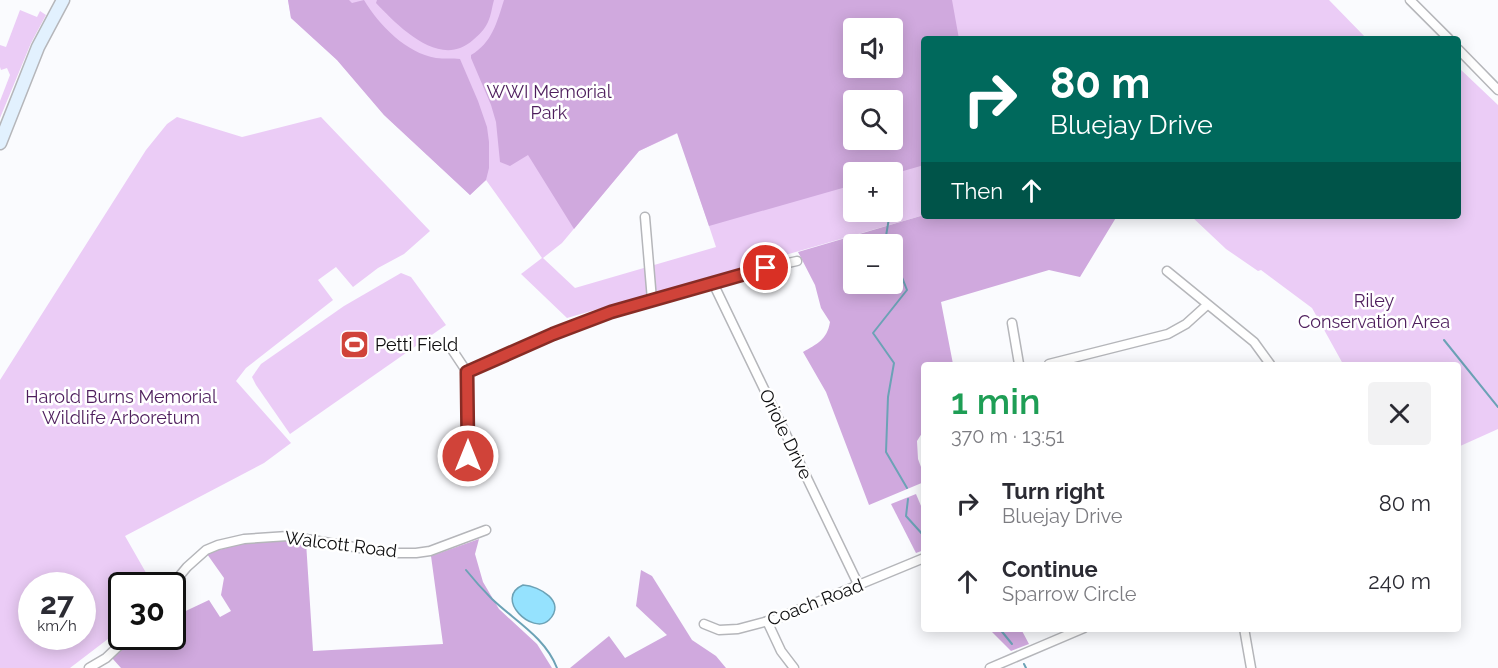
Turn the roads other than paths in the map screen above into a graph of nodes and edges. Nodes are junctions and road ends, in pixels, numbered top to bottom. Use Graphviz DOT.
graph roads {
  1 [pos="63,0"];
  2 [pos="1410,0"];
  3 [pos="1446,36"];
  4 [pos="1461,52"];
  5 [pos="1498,90"];
  6 [pos="0,143"];
  7 [pos="645,217"];
  8 [pos="797,261"];
  9 [pos="1167,272"];
  10 [pos="713,283"];
  11 [pos="651,300"];
  12 [pos="1207,305"];
  13 [pos="1012,323"];
  14 [pos="451,348"];
  15 [pos="1018,362"];
  16 [pos="1057,362"];
  17 [pos="1269,362"];
  18 [pos="467,372"];
  19 [pos="477,467"];
  20 [pos="486,530"];
  21 [pos="921,559"];
  22 [pos="183,572"];
  23 [pos="859,586"];
  24 [pos="766,621"];
  25 [pos="704,624"];
  26 [pos="1075,632"];
  27 [pos="1245,632"];
  28 [pos="114,650"];
  29 [pos="89,668"];
  30 [pos="794,668"];
  31 [pos="990,668"];
  32 [pos="1251,668"];
  1 -- 6 [label="main road"];
  2 -- 3 [label="street"];
  4 -- 5 [label="street"];
  7 -- 11 [label="street"];
  8 -- 10 [label="street"];
  9 -- 12 [label="street"];
  10 -- 11 [label="street"];
  10 -- 23 [label="street, Oriole Drive"];
  11 -- 18 [label="street"];
  12 -- 16 [label="street"];
  12 -- 17 [label="street"];
  13 -- 15 [label="street"];
  14 -- 18 [label="street"];
  18 -- 19 [label="street"];
  20 -- 22 [label="street, Walcott Road"];
  21 -- 23 [label="street, Coach Road"];
  23 -- 24 [label="street, Coach Road"];
  24 -- 25 [label="street, Coach Road"];
  24 -- 30 [label="street"];
  26 -- 31 [label="street"];
  27 -- 32 [label="street"];
  28 -- 29 [label="street"];
}
